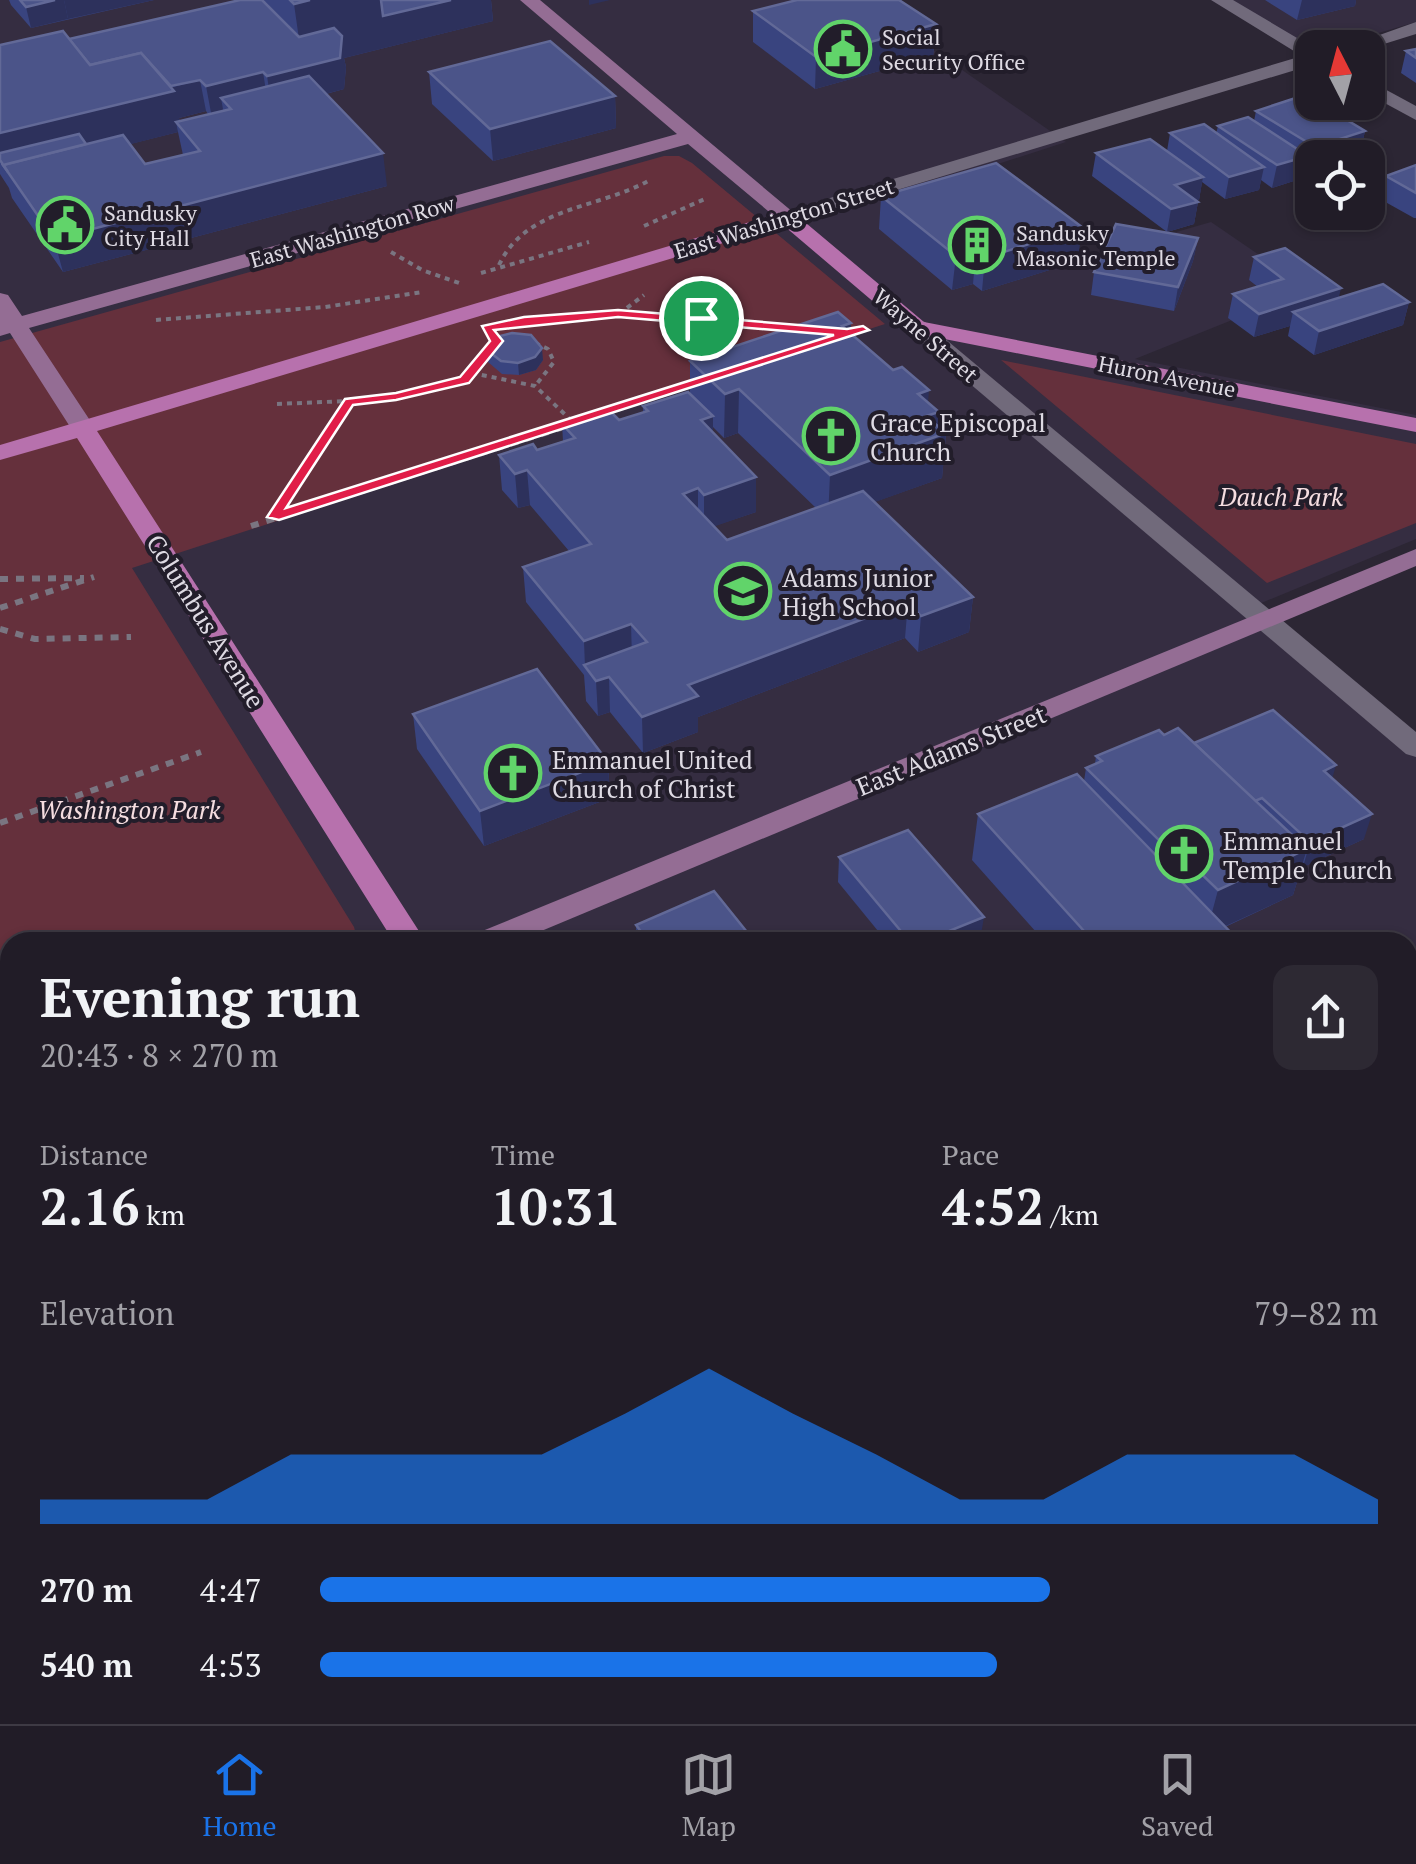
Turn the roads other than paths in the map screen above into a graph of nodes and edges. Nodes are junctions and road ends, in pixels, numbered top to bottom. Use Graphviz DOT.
graph roads {
  1 [pos="530,0"];
  2 [pos="1220,0"];
  3 [pos="1416,28"];
  4 [pos="1385,38"];
  5 [pos="1295,46"];
  6 [pos="1295,62"];
  7 [pos="1385,96"];
  8 [pos="1416,114"];
  9 [pos="689,137"];
  10 [pos="787,217"];
  11 [pos="0,300"];
  12 [pos="8,327"];
  13 [pos="918,327"];
  14 [pos="1416,425"];
  15 [pos="83,428"];
  16 [pos="0,453"];
  17 [pos="1416,556"];
  18 [pos="1268,620"];
  19 [pos="1416,746"];
  20 [pos="404,932"];
  21 [pos="510,932"];
  1 -- 9 [label="street, Wayne Street"];
  2 -- 5 [label="street"];
  3 -- 4 [label="street"];
  6 -- 10 [label="street, East Washington Street"];
  7 -- 8 [label="street"];
  9 -- 10 [label="street, Wayne Street"];
  9 -- 12 [label="street, East Washington Row"];
  10 -- 13 [label="main road, Wayne Street"];
  10 -- 15 [label="main road, East Washington Street"];
  11 -- 12 [label="street, Columbus Avenue"];
  12 -- 15 [label="street, Columbus Avenue"];
  13 -- 14 [label="main road, Huron Avenue"];
  13 -- 18 [label="street, Wayne Street"];
  15 -- 16 [label="main road, East Washington Street"];
  15 -- 20 [label="main road, Columbus Avenue"];
  17 -- 18 [label="street, East Adams Street"];
  18 -- 19 [label="street, Wayne Street"];
  18 -- 21 [label="street, East Adams Street"];
}
